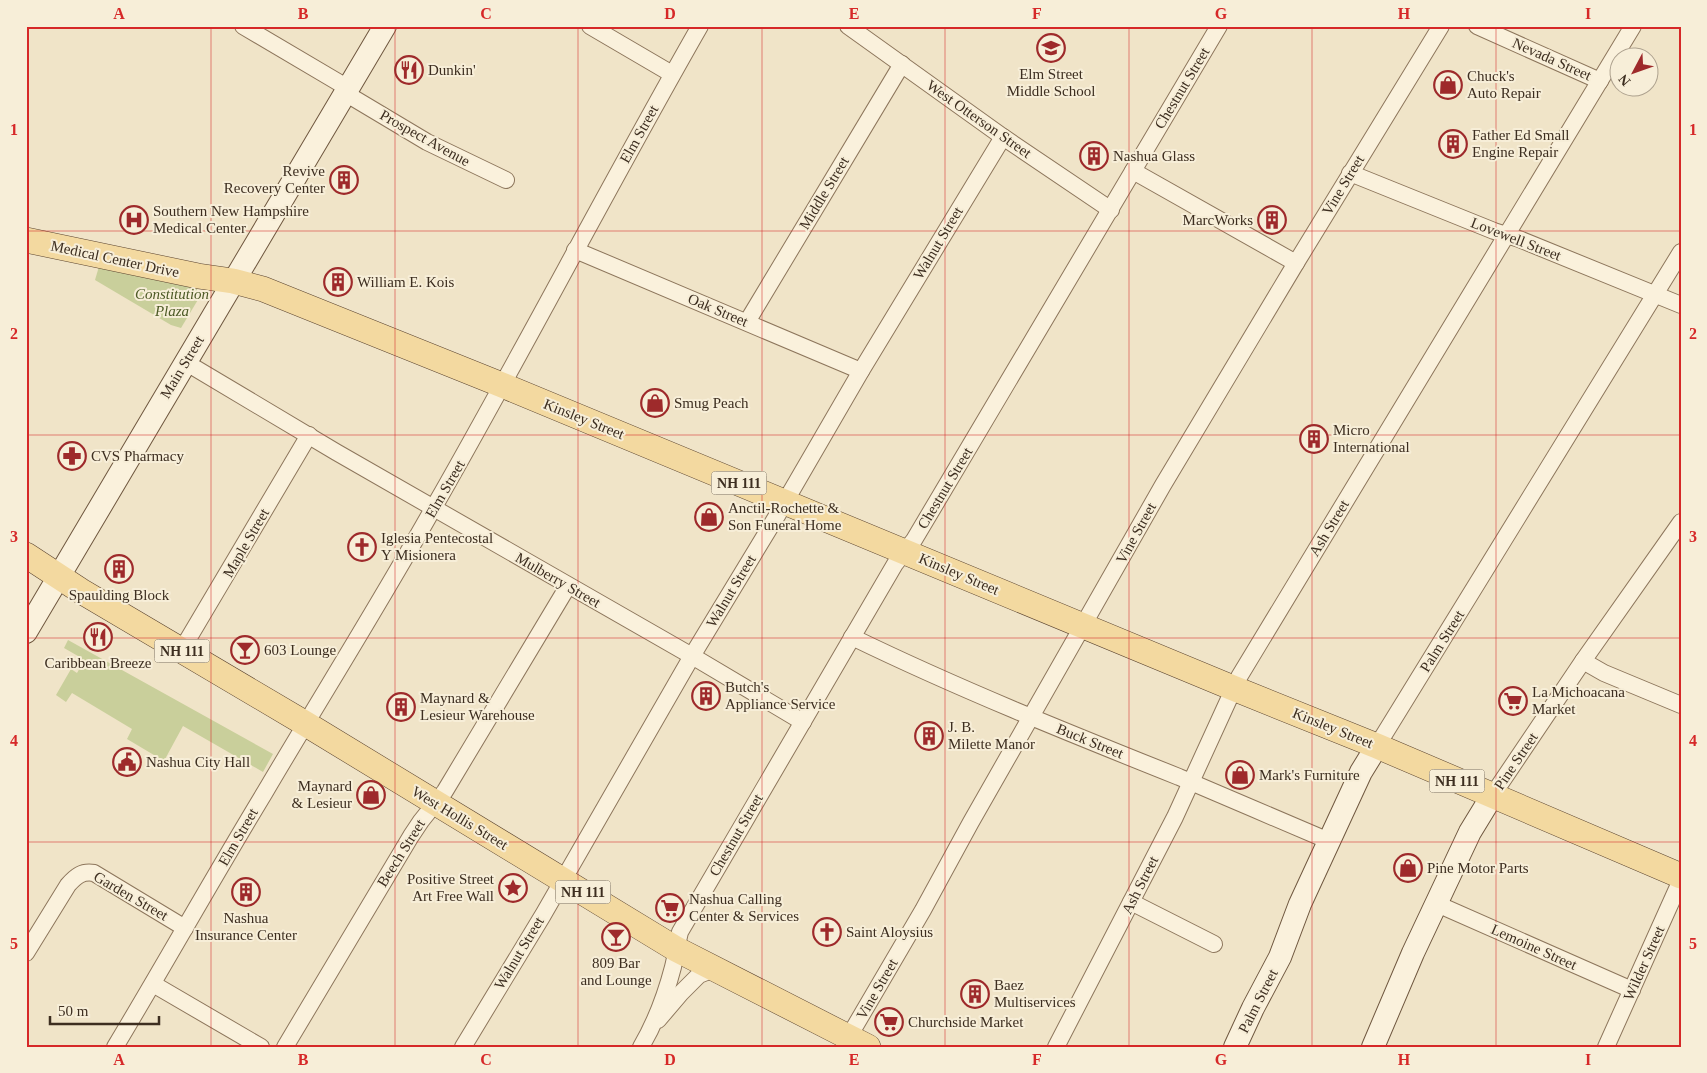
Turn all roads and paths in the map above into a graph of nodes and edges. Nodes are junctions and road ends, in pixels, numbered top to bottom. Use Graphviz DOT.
graph roads {
  1 [pos="243,26"];
  2 [pos="384,26"];
  3 [pos="590,26"];
  4 [pos="700,26"];
  5 [pos="848,26"];
  6 [pos="1219,26"];
  7 [pos="1441,26"];
  8 [pos="1477,26"];
  9 [pos="1633,26"];
  10 [pos="902,64"];
  11 [pos="672,74"];
  12 [pos="1600,81"];
  13 [pos="346,90"];
  14 [pos="1003,136"];
  15 [pos="1133,171"];
  16 [pos="1350,173"];
  17 [pos="506,180"];
  18 [pos="1111,210"];
  19 [pos="1508,235"];
  20 [pos="26,240"];
  21 [pos="575,250"];
  22 [pos="1681,252"];
  23 [pos="1296,263"];
  24 [pos="233,281"];
  25 [pos="1655,295"];
  26 [pos="1681,305"];
  27 [pos="746,322"];
  28 [pos="184,362"];
  29 [pos="860,371"];
  30 [pos="502,385"];
  31 [pos="309,435"];
  32 [pos="785,502"];
  33 [pos="434,508"];
  34 [pos="1678,531"];
  35 [pos="905,551"];
  36 [pos="26,555"];
  37 [pos="59,577"];
  38 [pos="568,586"];
  39 [pos="1083,626"];
  40 [pos="26,632"];
  41 [pos="852,637"];
  42 [pos="181,651"];
  43 [pos="692,656"];
  44 [pos="1583,661"];
  45 [pos="1233,688"];
  46 [pos="1681,705"];
  47 [pos="1030,717"];
  48 [pos="803,722"];
  49 [pos="306,724"];
  50 [pos="1377,746"];
  51 [pos="1191,782"];
  52 [pos="1492,796"];
  53 [pos="435,803"];
  54 [pos="1329,841"];
  55 [pos="1681,876"];
  56 [pos="563,880"];
  57 [pos="1681,880"];
  58 [pos="1131,902"];
  59 [pos="1437,904"];
  60 [pos="186,928"];
  61 [pos="1214,944"];
  62 [pos="676,949"];
  63 [pos="26,953"];
  64 [pos="714,969"];
  65 [pos="153,984"];
  66 [pos="1632,990"];
  67 [pos="644,1041"];
  68 [pos="853,1044"];
  69 [pos="115,1047"];
  70 [pos="261,1047"];
  71 [pos="285,1047"];
  72 [pos="463,1047"];
  73 [pos="1056,1047"];
  74 [pos="1235,1047"];
  75 [pos="1372,1047"];
  76 [pos="1606,1047"];
  1 -- 13 [label="street, Prospect Avenue"];
  2 -- 13 [label="main road, Main Street"];
  3 -- 11 [label="street"];
  4 -- 11 [label="street, Elm Street"];
  5 -- 10 [label="street, West Otterson Street"];
  6 -- 15 [label="street, Chestnut Street"];
  7 -- 16 [label="street, Vine Street"];
  8 -- 12 [label="street, Nevada Street"];
  9 -- 12 [label="street, Ash Street"];
  10 -- 14 [label="street, West Otterson Street"];
  10 -- 27 [label="street, Middle Street"];
  11 -- 21 [label="street, Elm Street"];
  12 -- 19 [label="street, Ash Street"];
  13 -- 17 [label="street, Prospect Avenue"];
  13 -- 24 [label="main road, Main Street"];
  14 -- 18 [label="street, West Otterson Street"];
  14 -- 29 [label="street, Walnut Street"];
  15 -- 18 [label="street, Chestnut Street"];
  15 -- 23 [label="street"];
  16 -- 19 [label="street, Lovewell Street"];
  16 -- 23 [label="street, Vine Street"];
  18 -- 35 [label="street, Chestnut Street"];
  19 -- 25 [label="street, Lovewell Street"];
  19 -- 45 [label="street, Ash Street"];
  20 -- 24 [label="main road, Medical Center Drive / NH 111"];
  21 -- 27 [label="street, Oak Street"];
  21 -- 30 [label="street, Elm Street"];
  22 -- 25 [label="street, Palm Street"];
  23 -- 39 [label="street, Vine Street"];
  24 -- 28 [label="main road, Main Street"];
  24 -- 30 [label="main road, Kinsley Street / NH 111"];
  25 -- 26 [label="street, Lovewell Street"];
  25 -- 50 [label="street, Palm Street"];
  27 -- 29 [label="street, Oak Street"];
  28 -- 31 [label="street, Mulberry Street"];
  28 -- 37 [label="main road, Main Street"];
  29 -- 32 [label="street, Walnut Street"];
  30 -- 32 [label="main road, Kinsley Street / NH 111"];
  30 -- 33 [label="street, Elm Street"];
  31 -- 33 [label="street, Mulberry Street"];
  31 -- 42 [label="street, Maple Street"];
  32 -- 35 [label="main road, Kinsley Street / NH 111"];
  32 -- 43 [label="street, Walnut Street"];
  33 -- 38 [label="street, Mulberry Street"];
  33 -- 49 [label="street, Elm Street"];
  34 -- 44 [label="street, Pine Street"];
  35 -- 39 [label="main road, Kinsley Street / NH 111"];
  35 -- 41 [label="street, Chestnut Street"];
  36 -- 37 [label="main road, NH 111"];
  37 -- 40 [label="main road, Main Street"];
  37 -- 42 [label="main road, West Hollis Street / NH 111"];
  38 -- 43 [label="street, Mulberry Street"];
  38 -- 53 [label="street, Beech Street"];
  39 -- 45 [label="main road, Kinsley Street / NH 111"];
  39 -- 47 [label="street, Vine Street"];
  41 -- 47 [label="street, Buck Street"];
  41 -- 48 [label="street, Chestnut Street"];
  42 -- 49 [label="main road, West Hollis Street / NH 111"];
  43 -- 48 [label="street, Mulberry Street"];
  43 -- 56 [label="street, Walnut Street"];
  44 -- 46 [label="street"];
  44 -- 52 [label="street, Pine Street"];
  45 -- 50 [label="main road, Kinsley Street / NH 111"];
  45 -- 51 [label="street, Ash Street"];
  47 -- 51 [label="street, Buck Street"];
  47 -- 68 [label="street, Vine Street"];
  48 -- 62 [label="street, Chestnut Street"];
  49 -- 53 [label="main road, West Hollis Street / NH 111"];
  49 -- 60 [label="street, Elm Street"];
  50 -- 52 [label="main road, Kinsley Street / NH 111"];
  50 -- 54 [label="main road, Palm Street"];
  51 -- 54 [label="street, Buck Street"];
  51 -- 58 [label="street, Ash Street"];
  52 -- 55 [label="main road, Kinsley Street / NH 111"];
  52 -- 59 [label="main road, Pine Street"];
  53 -- 56 [label="main road, West Hollis Street / NH 111"];
  53 -- 71 [label="street, Beech Street"];
  54 -- 74 [label="main road, Palm Street"];
  56 -- 62 [label="main road, West Hollis Street / NH 111"];
  56 -- 72 [label="street, Walnut Street"];
  57 -- 66 [label="street, Wilder Street"];
  58 -- 61 [label="street"];
  58 -- 73 [label="street, Ash Street"];
  59 -- 66 [label="street, Lemoine Street"];
  59 -- 75 [label="main road, Pine Street"];
  60 -- 63 [label="street, Garden Street"];
  60 -- 65 [label="street, Elm Street"];
  62 -- 64 [label="main road, West Hollis Street / NH 111"];
  62 -- 67 [label="street, Chestnut Street"];
  64 -- 67 [label="street, Chestnut Street"];
  64 -- 68 [label="main road, West Hollis Street / NH 111"];
  65 -- 69 [label="street, Elm Street"];
  65 -- 70 [label="street"];
  66 -- 76 [label="street, Wilder Street"];
}
